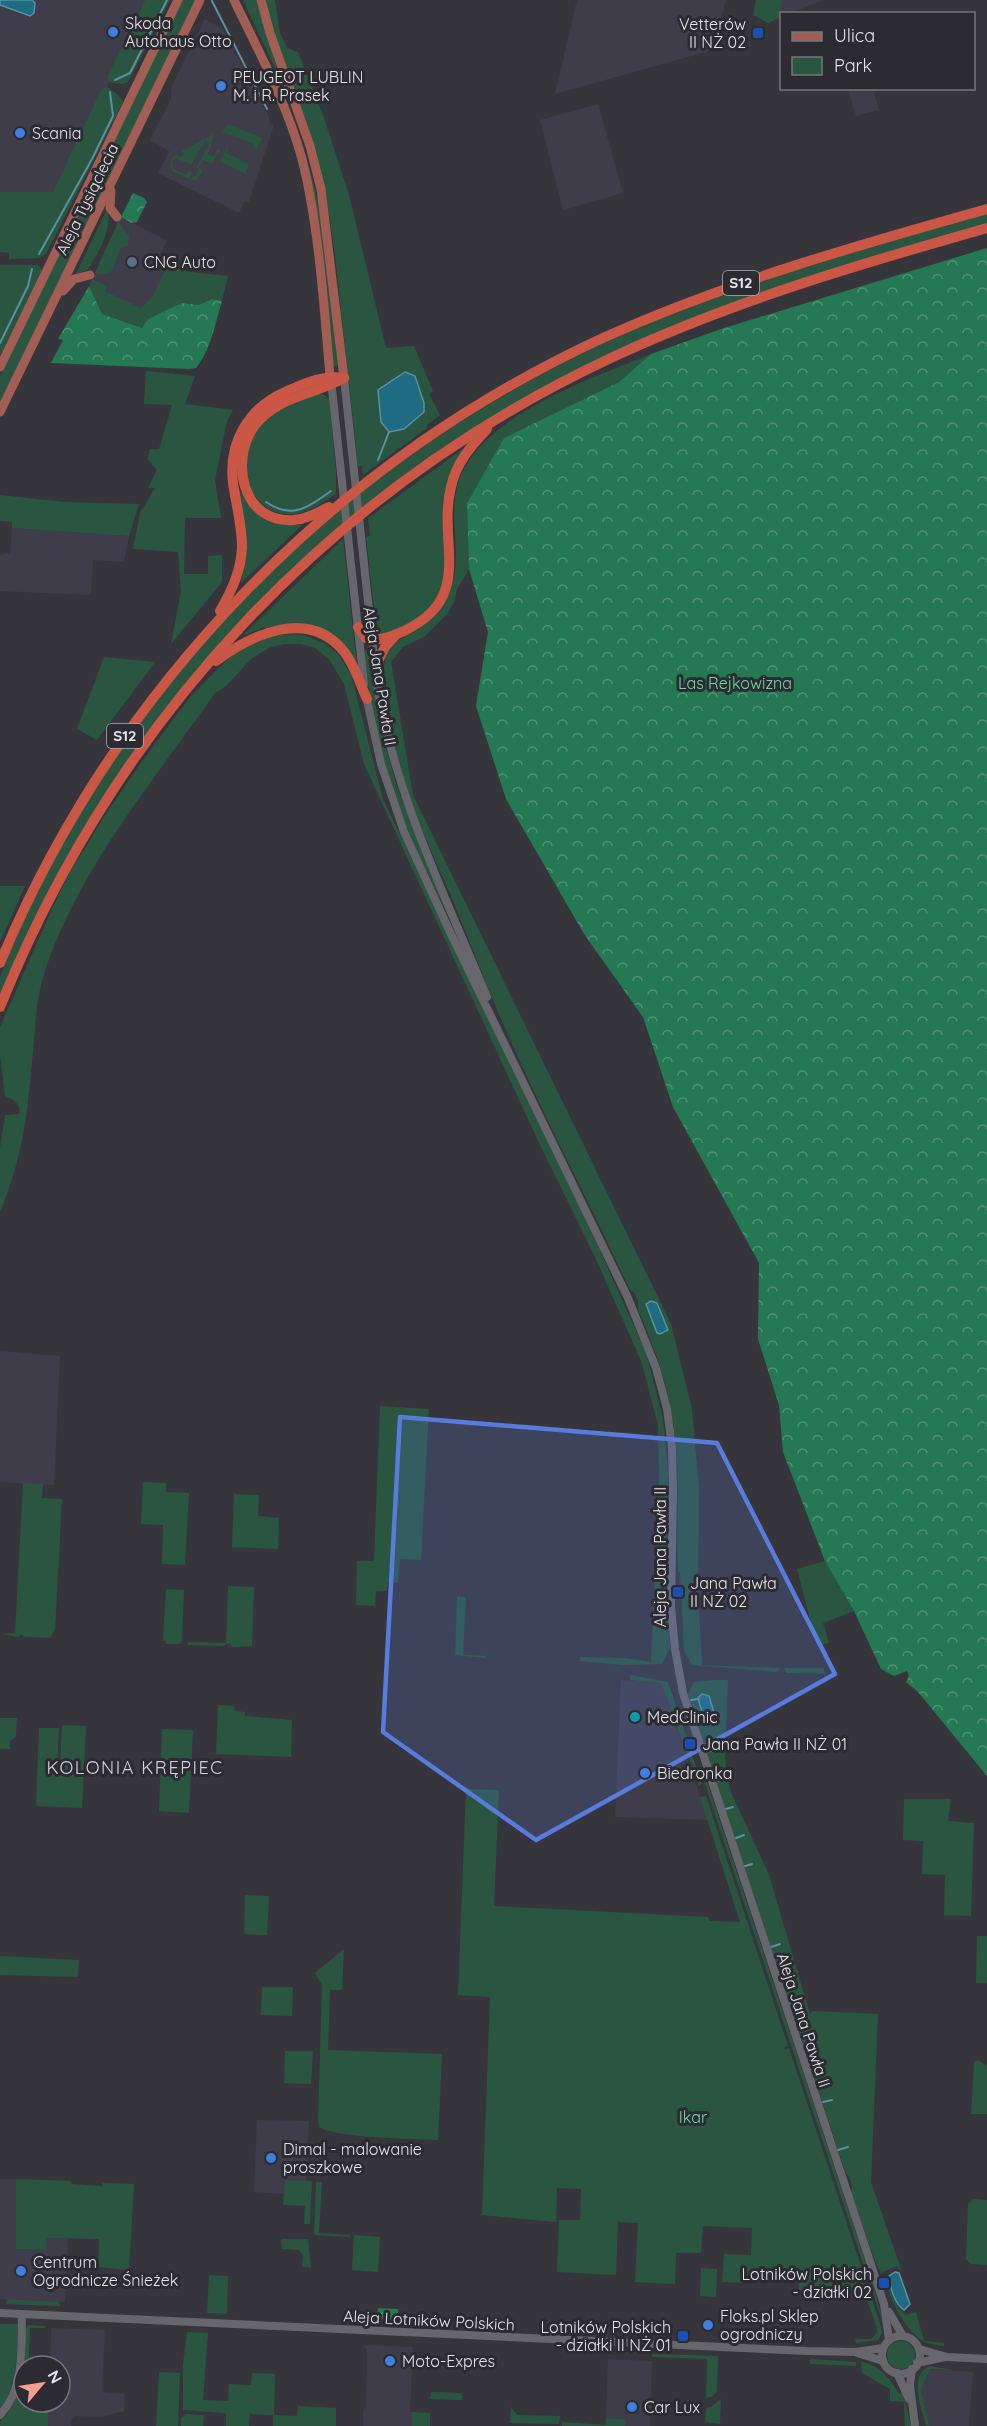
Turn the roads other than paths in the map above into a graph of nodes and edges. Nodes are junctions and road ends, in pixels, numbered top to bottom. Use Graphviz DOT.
graph roads {
  1 [pos="178,0"];
  2 [pos="200,0"];
  3 [pos="234,0"];
  4 [pos="261,0"];
  5 [pos="119,166"];
  6 [pos="987,209"];
  7 [pos="117,217"];
  8 [pos="987,228"];
  9 [pos="90,275"];
  10 [pos="53,302"];
  11 [pos="0,367"];
  12 [pos="344,378"];
  13 [pos="331,381"];
  14 [pos="0,412"];
  15 [pos="497,418"];
  16 [pos="348,498"];
  17 [pos="213,624"];
  18 [pos="358,627"];
  19 [pos="397,634"];
  20 [pos="372,640"];
  21 [pos="375,667"];
  22 [pos="197,676"];
  23 [pos="367,699"];
  24 [pos="0,963"];
  25 [pos="0,1007"];
  26 [pos="498,1029"];
  27 [pos="884,2304"];
  28 [pos="0,2313"];
  29 [pos="22,2314"];
  30 [pos="903,2336"];
  31 [pos="889,2340"];
  32 [pos="883,2348"];
  33 [pos="919,2349"];
  34 [pos="856,2352"];
  35 [pos="947,2357"];
  36 [pos="987,2359"];
  37 [pos="883,2361"];
  38 [pos="915,2366"];
  39 [pos="897,2373"];
  40 [pos="911,2404"];
  41 [pos="0,2415"];
  42 [pos="915,2426"];
  1 -- 11 [label="main road, Aleja Tysiąclecia"];
  2 -- 5 [label="main road, Aleja Tysiąclecia"];
  3 -- 13 [label="main road"];
  4 -- 12 [label="main road"];
  5 -- 7 [label="main road"];
  5 -- 10 [label="main road, Aleja Tysiąclecia"];
  6 -- 16 [label="highway, S12"];
  8 -- 15 [label="highway, S12"];
  9 -- 10 [label="main road"];
  10 -- 14 [label="main road, Aleja Tysiąclecia"];
  12 -- 13 [label="highway"];
  12 -- 20 [label="street, Aleja Jana Pawła II"];
  13 -- 16 [label="highway"];
  13 -- 17 [label="highway"];
  13 -- 18 [label="street, Aleja Jana Pawła II"];
  15 -- 19 [label="highway"];
  15 -- 22 [label="highway, S12"];
  16 -- 17 [label="highway, S12"];
  17 -- 24 [label="highway, S12"];
  18 -- 20 [label="highway"];
  18 -- 23 [label="street, Aleja Jana Pawła II"];
  19 -- 20 [label="highway"];
  19 -- 21 [label="highway"];
  20 -- 21 [label="street, Aleja Jana Pawła II"];
  21 -- 26 [label="street, Aleja Jana Pawła II"];
  22 -- 23 [label="highway"];
  22 -- 25 [label="highway, S12"];
  23 -- 26 [label="street, Aleja Jana Pawła II"];
  26 -- 27 [label="street, Aleja Jana Pawła II"];
  27 -- 30 [label="street, Aleja Jana Pawła II"];
  27 -- 31 [label="street, Aleja Jana Pawła II"];
  28 -- 29 [label="street, Aleja Lotników Polskich"];
  29 -- 34 [label="street, Aleja Lotników Polskich"];
  29 -- 41 [label="street"];
  30 -- 31 [label="street"];
  30 -- 33 [label="street"];
  31 -- 32 [label="street"];
  32 -- 34 [label="street, Aleja Lotników Polskich"];
  32 -- 37 [label="street"];
  33 -- 35 [label="street"];
  33 -- 38 [label="street"];
  34 -- 37 [label="street, Aleja Lotników Polskich"];
  35 -- 36 [label="street"];
  35 -- 38 [label="street"];
  37 -- 39 [label="street"];
  38 -- 39 [label="street"];
  38 -- 40 [label="street"];
  39 -- 40 [label="street"];
  40 -- 42 [label="street"];
}
